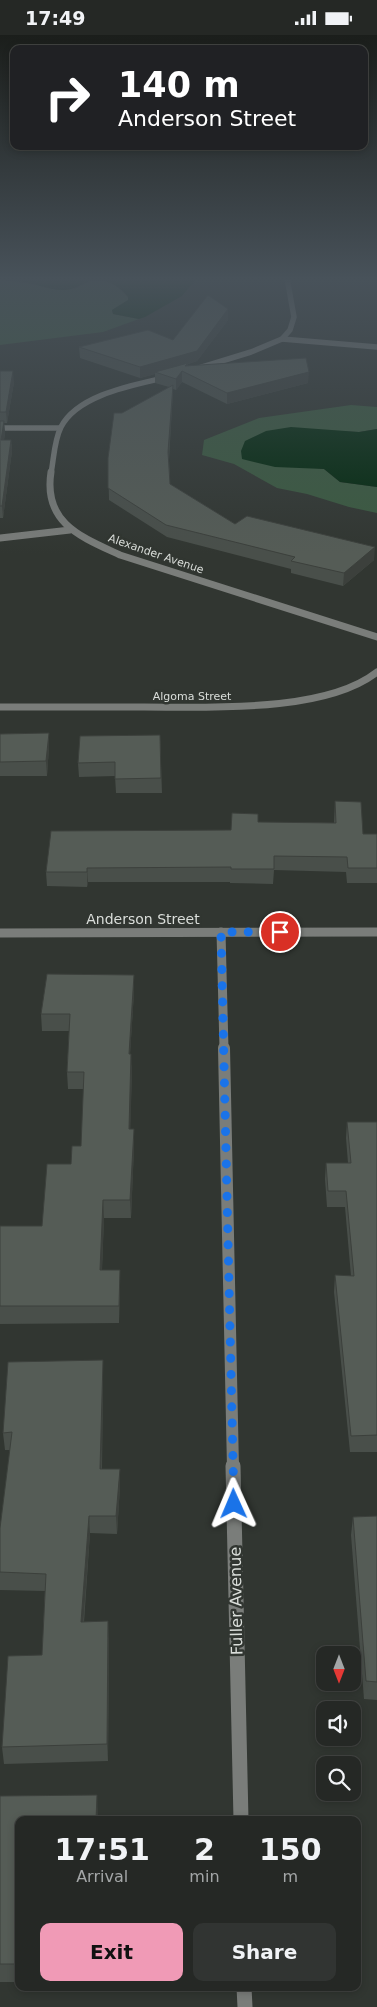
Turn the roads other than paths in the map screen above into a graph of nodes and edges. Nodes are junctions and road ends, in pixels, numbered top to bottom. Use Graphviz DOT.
graph roads {
  1 [pos="175,375"];
  2 [pos="0,428"];
  3 [pos="59,428"];
  4 [pos="70,530"];
  5 [pos="0,538"];
  6 [pos="377,637"];
  7 [pos="377,671"];
  8 [pos="0,707"];
  9 [pos="221,932"];
  10 [pos="377,932"];
  11 [pos="0,933"];
  12 [pos="241,1816"];
  13 [pos="244,1991"];
  14 [pos="245,2007"];
  1 -- 3 [label="street"];
  2 -- 3 [label="street"];
  3 -- 4 [label="street, Alexander Avenue"];
  4 -- 5 [label="street"];
  4 -- 6 [label="street, Alexander Avenue"];
  7 -- 8 [label="street, Algoma Street"];
  9 -- 10 [label="street, Anderson Street"];
  9 -- 11 [label="street, Anderson Street"];
  9 -- 12 [label="street, Fuller Avenue"];
  13 -- 14 [label="street"];
}
